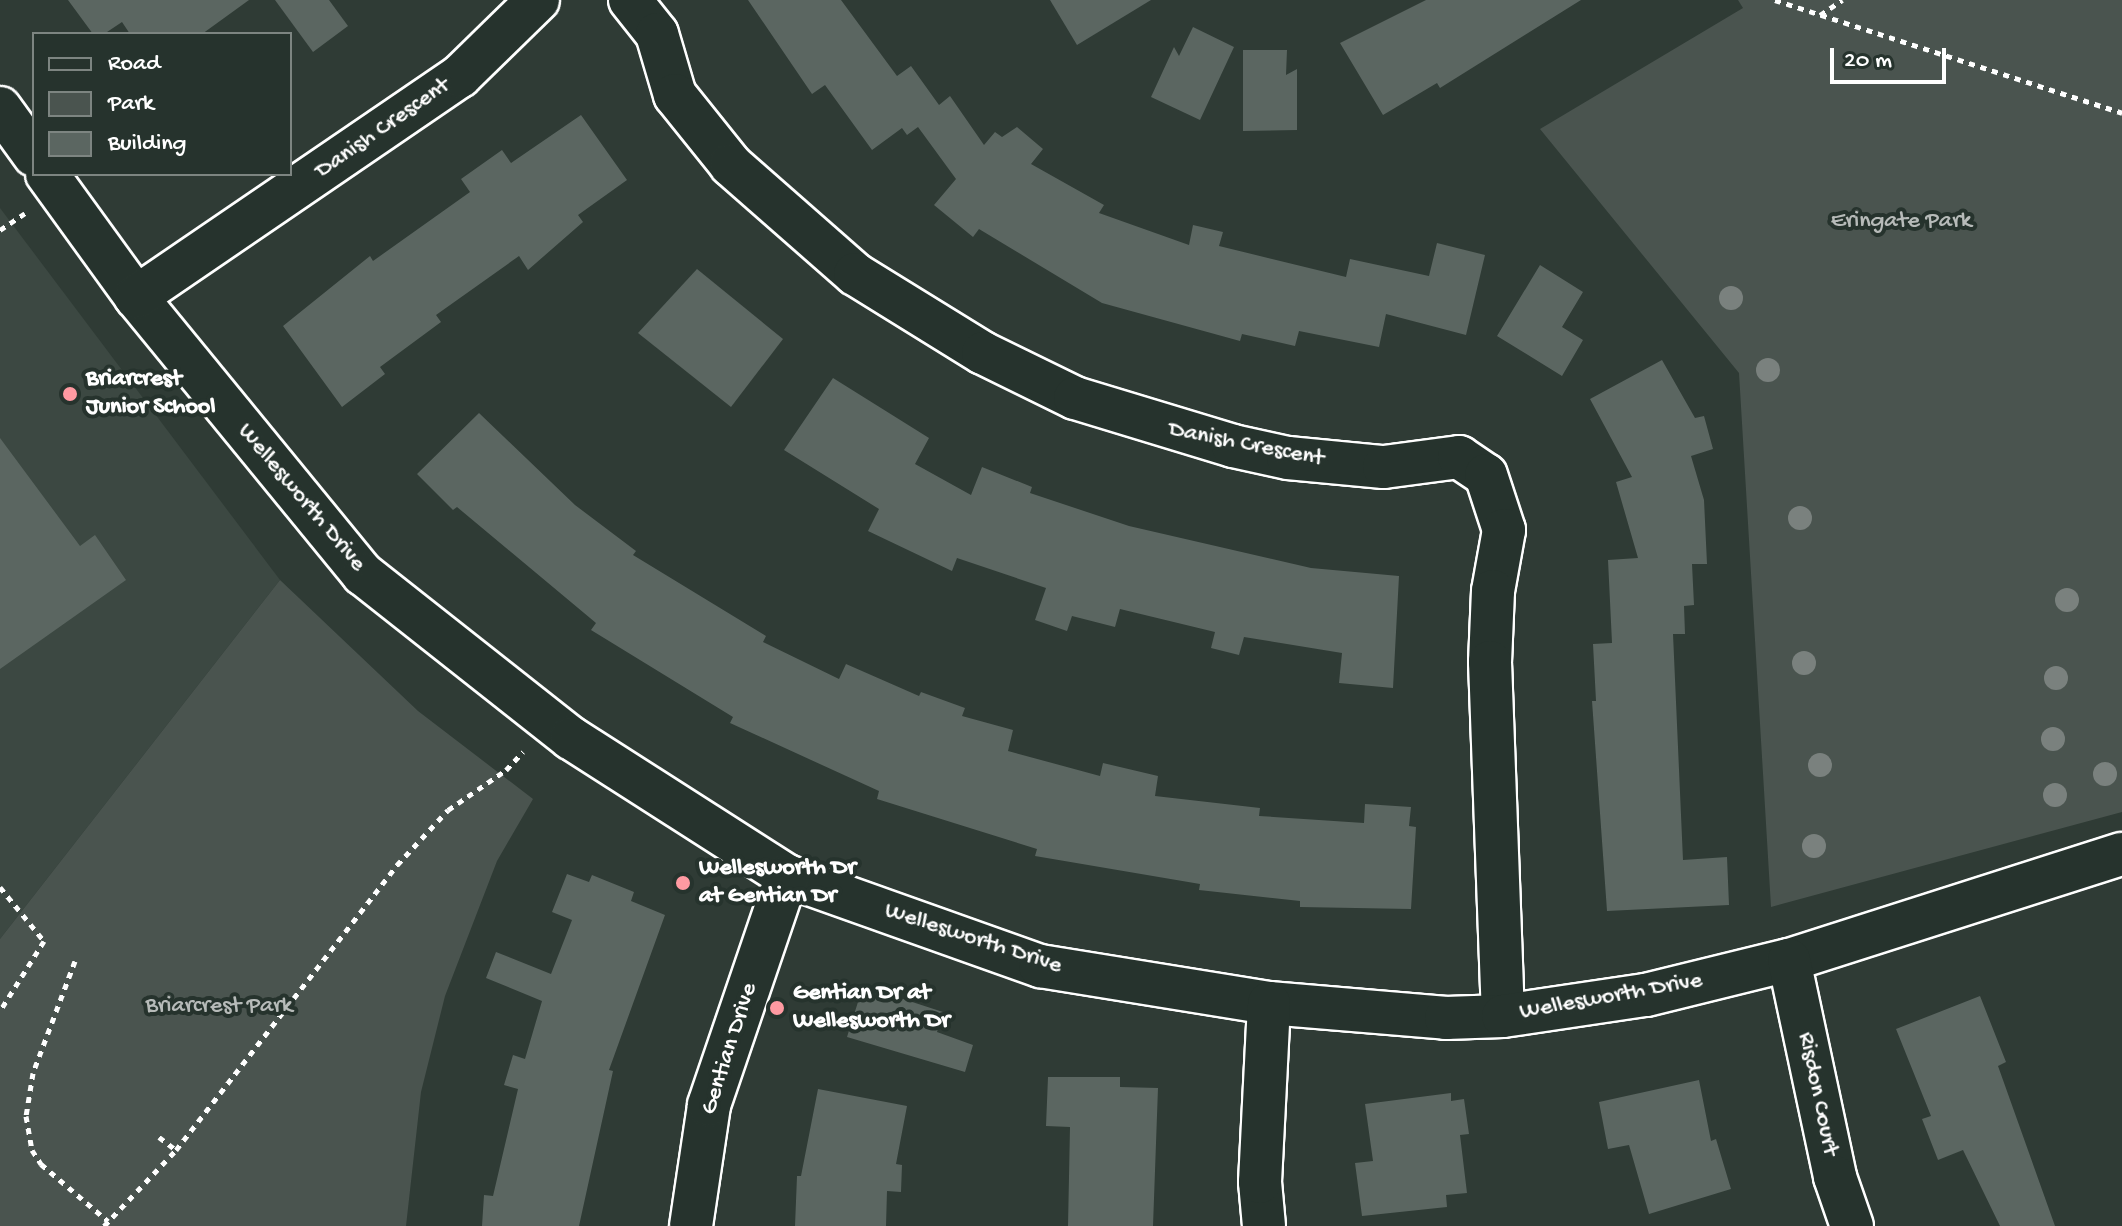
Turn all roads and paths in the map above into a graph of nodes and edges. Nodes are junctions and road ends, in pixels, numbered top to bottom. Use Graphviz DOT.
graph roads {
  1 [pos="538,0"];
  2 [pos="630,0"];
  3 [pos="1775,0"];
  4 [pos="1842,0"];
  5 [pos="1819,15"];
  6 [pos="0,108"];
  7 [pos="2122,113"];
  8 [pos="32,152"];
  9 [pos="48,176"];
  10 [pos="136,297"];
  11 [pos="550,721"];
  12 [pos="2122,854"];
  13 [pos="787,876"];
  14 [pos="0,887"];
  15 [pos="1789,960"];
  16 [pos="75,961"];
  17 [pos="1269,1003"];
  18 [pos="0,1011"];
  19 [pos="1503,1016"];
  20 [pos="159,1137"];
  21 [pos="176,1150"];
  22 [pos="106,1224"];
  23 [pos="691,1226"];
  24 [pos="1264,1226"];
  25 [pos="1852,1226"];
  1 -- 10 [label="street, Danish Crescent"];
  2 -- 19 [label="street, Danish Crescent"];
  3 -- 5 [label="path"];
  4 -- 5 [label="path"];
  5 -- 7 [label="path"];
  6 -- 8 [label="street"];
  9 -- 10 [label="street, Wellesworth Drive"];
  10 -- 11 [label="street, Wellesworth Drive"];
  11 -- 13 [label="street, Wellesworth Drive"];
  11 -- 21 [label="path"];
  12 -- 15 [label="street, Wellesworth Drive"];
  13 -- 17 [label="street, Wellesworth Drive"];
  13 -- 23 [label="street, Gentian Drive"];
  14 -- 18 [label="path"];
  15 -- 19 [label="street, Wellesworth Drive"];
  15 -- 25 [label="street, Risdon Court"];
  16 -- 22 [label="path"];
  17 -- 19 [label="street, Wellesworth Drive"];
  17 -- 24 [label="street"];
  20 -- 21 [label="path"];
  21 -- 22 [label="path"];
}
